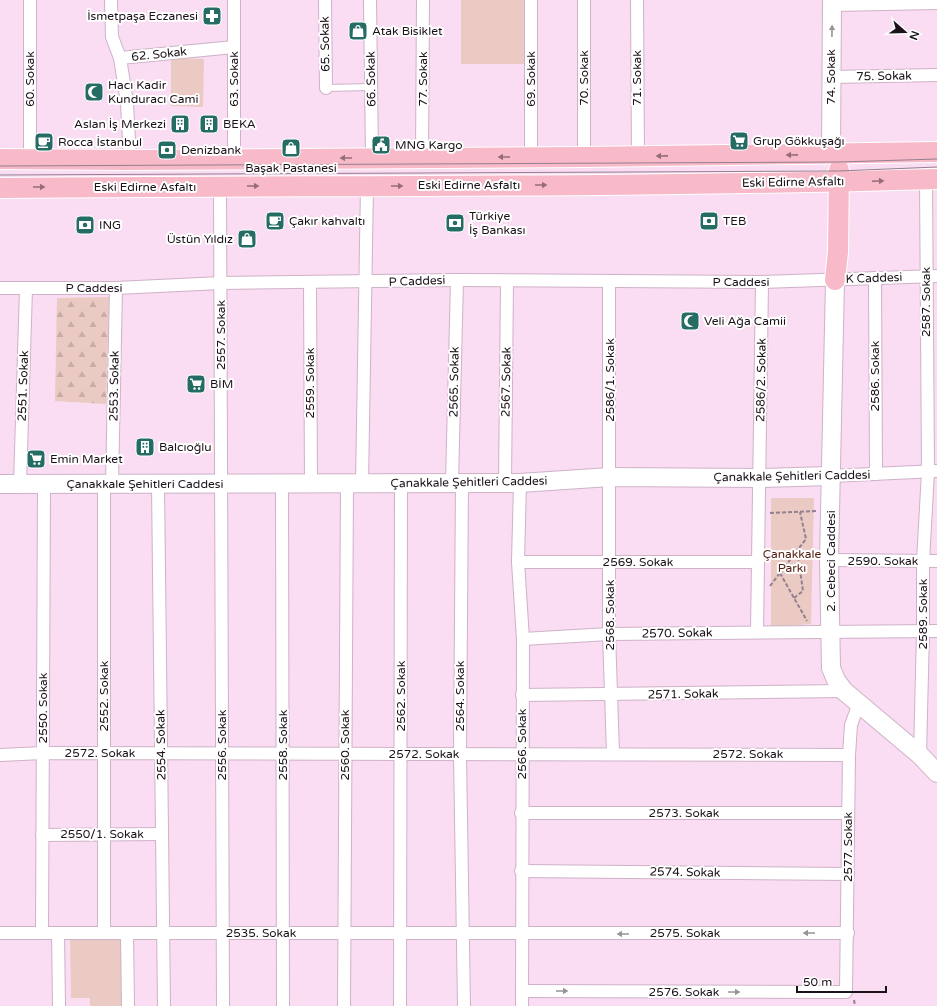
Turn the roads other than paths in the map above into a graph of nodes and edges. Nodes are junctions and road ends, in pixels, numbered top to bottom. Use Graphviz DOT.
graph roads {
  1 [pos="30,0"];
  2 [pos="112,0"];
  3 [pos="234,0"];
  4 [pos="325,0"];
  5 [pos="370,0"];
  6 [pos="423,0"];
  7 [pos="531,0"];
  8 [pos="584,0"];
  9 [pos="637,0"];
  10 [pos="832,2"];
  11 [pos="937,3"];
  12 [pos="234,47"];
  13 [pos="120,58"];
  14 [pos="937,75"];
  15 [pos="831,77"];
  16 [pos="371,87"];
  17 [pos="326,88"];
  18 [pos="937,152"];
  19 [pos="835,154"];
  20 [pos="638,156"];
  21 [pos="531,157"];
  22 [pos="584,157"];
  23 [pos="234,158"];
  24 [pos="372,158"];
  25 [pos="422,158"];
  26 [pos="0,159"];
  27 [pos="30,159"];
  28 [pos="130,160"];
  29 [pos="931,179"];
  30 [pos="834,182"];
  31 [pos="220,186"];
  32 [pos="367,186"];
  33 [pos="0,188"];
  34 [pos="931,276"];
  35 [pos="875,278"];
  36 [pos="457,280"];
  37 [pos="835,280"];
  38 [pos="507,281"];
  39 [pos="609,282"];
  40 [pos="762,282"];
  41 [pos="221,283"];
  42 [pos="310,283"];
  43 [pos="364,283"];
  44 [pos="0,288"];
  45 [pos="26,288"];
  46 [pos="116,288"];
  47 [pos="932,472"];
  48 [pos="876,474"];
  49 [pos="830,476"];
  50 [pos="610,477"];
  51 [pos="760,478"];
  52 [pos="221,483"];
  53 [pos="282,483"];
  54 [pos="311,483"];
  55 [pos="355,483"];
  56 [pos="401,483"];
  57 [pos="457,483"];
  58 [pos="513,483"];
  59 [pos="0,484"];
  60 [pos="20,484"];
  61 [pos="44,484"];
  62 [pos="108,484"];
  63 [pos="158,484"];
  64 [pos="829,560"];
  65 [pos="923,561"];
  66 [pos="937,561"];
  67 [pos="518,562"];
  68 [pos="610,562"];
  69 [pos="758,562"];
  70 [pos="924,631"];
  71 [pos="757,632"];
  72 [pos="823,632"];
  73 [pos="937,632"];
  74 [pos="609,634"];
  75 [pos="522,639"];
  76 [pos="844,691"];
  77 [pos="522,695"];
  78 [pos="612,695"];
  79 [pos="859,703"];
  80 [pos="43,753"];
  81 [pos="104,753"];
  82 [pos="161,753"];
  83 [pos="222,753"];
  84 [pos="283,753"];
  85 [pos="613,753"];
  86 [pos="345,754"];
  87 [pos="401,754"];
  88 [pos="460,754"];
  89 [pos="523,754"];
  90 [pos="849,754"];
  91 [pos="0,755"];
  92 [pos="920,755"];
  93 [pos="937,774"];
  94 [pos="521,813"];
  95 [pos="848,813"];
  96 [pos="104,834"];
  97 [pos="162,834"];
  98 [pos="42,835"];
  99 [pos="521,871"];
  100 [pos="848,874"];
  101 [pos="0,933"];
  102 [pos="42,933"];
  103 [pos="58,933"];
  104 [pos="104,933"];
  105 [pos="127,933"];
  106 [pos="163,933"];
  107 [pos="223,933"];
  108 [pos="283,933"];
  109 [pos="344,933"];
  110 [pos="400,933"];
  111 [pos="848,933"];
  112 [pos="464,934"];
  113 [pos="522,934"];
  114 [pos="523,991"];
  115 [pos="846,992"];
  116 [pos="59,1006"];
  117 [pos="128,1006"];
  118 [pos="164,1006"];
  119 [pos="223,1006"];
  120 [pos="283,1006"];
  121 [pos="344,1006"];
  122 [pos="400,1006"];
  123 [pos="464,1006"];
  124 [pos="522,1006"];
  1 -- 27 [label="street, 60. Sokak"];
  2 -- 13 [label="street, 62. Sokak"];
  3 -- 12 [label="street, 63. Sokak"];
  4 -- 17 [label="street, 65. Sokak"];
  5 -- 16 [label="street, 66. Sokak"];
  6 -- 25 [label="street, 77. Sokak"];
  7 -- 21 [label="street, 69. Sokak"];
  8 -- 22 [label="street, 70. Sokak"];
  9 -- 20 [label="street, 71. Sokak"];
  10 -- 11 [label="street"];
  15 -- 10 [label="main road, 74. Sokak, one-way"];
  12 -- 13 [label="street, 62. Sokak"];
  12 -- 23 [label="street, 63. Sokak"];
  13 -- 28 [label="street"];
  14 -- 15 [label="street, 75. Sokak"];
  15 -- 19 [label="main road, 74. Sokak"];
  16 -- 17 [label="lane"];
  16 -- 24 [label="street, 66. Sokak"];
  18 -- 19 [label="main road"];
  19 -- 20 [label="main road, one-way"];
  19 -- 30 [label="main road"];
  20 -- 22 [label="main road"];
  21 -- 22 [label="main road"];
  21 -- 25 [label="main road, one-way"];
  24 -- 23 [label="main road, one-way"];
  23 -- 28 [label="main road"];
  24 -- 25 [label="main road"];
  26 -- 27 [label="main road"];
  27 -- 28 [label="main road"];
  30 -- 29 [label="main road, Eski Edirne Asfaltı, one-way"];
  29 -- 34 [label="street, 2587. Sokak"];
  32 -- 30 [label="main road, Eski Edirne Asfaltı, one-way"];
  30 -- 37 [label="main road"];
  31 -- 32 [label="main road, Eski Edirne Asfaltı, one-way"];
  33 -- 31 [label="main road, Eski Edirne Asfaltı, one-way"];
  31 -- 41 [label="street, 2557. Sokak"];
  32 -- 43 [label="street, 2560. Sokak"];
  34 -- 35 [label="street, K Caddesi"];
  34 -- 47 [label="street, 2587. Sokak"];
  35 -- 37 [label="street, K Caddesi"];
  35 -- 48 [label="street, 2586. Sokak"];
  36 -- 38 [label="street, P Caddesi"];
  36 -- 43 [label="street, P Caddesi"];
  36 -- 57 [label="street, 2565. Sokak"];
  37 -- 40 [label="street, P Caddesi"];
  37 -- 49 [label="main road, 2. Cebeci Caddesi"];
  38 -- 39 [label="street, P Caddesi"];
  38 -- 58 [label="street, 2567. Sokak"];
  39 -- 40 [label="street, P Caddesi"];
  39 -- 50 [label="street, 2586/1. Sokak"];
  40 -- 51 [label="street, 2586/2. Sokak"];
  41 -- 42 [label="street, P Caddesi"];
  41 -- 46 [label="street, P Caddesi"];
  41 -- 52 [label="street, 2557. Sokak"];
  42 -- 43 [label="street, P Caddesi"];
  42 -- 54 [label="street, 2559. Sokak"];
  43 -- 55 [label="street, 2560. Sokak"];
  44 -- 45 [label="street, P Caddesi"];
  45 -- 46 [label="street, P Caddesi"];
  45 -- 60 [label="street, 2551. Sokak"];
  46 -- 62 [label="street, 2553. Sokak"];
  47 -- 48 [label="street, Çanakkale Şehitleri Caddesi"];
  47 -- 65 [label="street, 2589. Sokak"];
  48 -- 49 [label="street, Çanakkale Şehitleri Caddesi"];
  49 -- 51 [label="main road, Çanakkale Şehitleri Caddesi"];
  49 -- 64 [label="main road, 2. Cebeci Caddesi"];
  50 -- 51 [label="main road, Çanakkale Şehitleri Caddesi"];
  50 -- 58 [label="main road, Çanakkale Şehitleri Caddesi"];
  50 -- 68 [label="street, 2568. Sokak"];
  51 -- 69 [label="street, 2586/2. Sokak"];
  52 -- 53 [label="main road, Çanakkale Şehitleri Caddesi"];
  52 -- 63 [label="main road, Çanakkale Şehitleri Caddesi"];
  52 -- 83 [label="street, 2556. Sokak"];
  53 -- 54 [label="main road, Çanakkale Şehitleri Caddesi"];
  53 -- 84 [label="street, 2558. Sokak"];
  54 -- 55 [label="main road, Çanakkale Şehitleri Caddesi"];
  55 -- 56 [label="main road, Çanakkale Şehitleri Caddesi"];
  55 -- 86 [label="street, 2560. Sokak"];
  56 -- 57 [label="main road, Çanakkale Şehitleri Caddesi"];
  56 -- 87 [label="street, 2562. Sokak"];
  57 -- 58 [label="main road, Çanakkale Şehitleri Caddesi"];
  57 -- 88 [label="street, 2564. Sokak"];
  58 -- 67 [label="street, 2566. Sokak"];
  59 -- 60 [label="main road, Çanakkale Şehitleri Caddesi"];
  60 -- 61 [label="main road, Çanakkale Şehitleri Caddesi"];
  61 -- 62 [label="main road, Çanakkale Şehitleri Caddesi"];
  61 -- 80 [label="street, 2550. Sokak"];
  62 -- 63 [label="main road, Çanakkale Şehitleri Caddesi"];
  62 -- 81 [label="street, 2552. Sokak"];
  63 -- 82 [label="street, 2554. Sokak"];
  64 -- 65 [label="street, 2590. Sokak"];
  64 -- 72 [label="main road, 2. Cebeci Caddesi"];
  65 -- 66 [label="street, 2590. Sokak"];
  65 -- 70 [label="street, 2589. Sokak"];
  67 -- 68 [label="street, 2569. Sokak"];
  67 -- 75 [label="street, 2566. Sokak"];
  68 -- 69 [label="street, 2569. Sokak"];
  68 -- 74 [label="street, 2568. Sokak"];
  69 -- 71 [label="street, 2586/2. Sokak"];
  70 -- 72 [label="street, 2570. Sokak"];
  70 -- 73 [label="street, 2570. Sokak"];
  70 -- 92 [label="street, 2589. Sokak"];
  71 -- 72 [label="street, 2570. Sokak"];
  71 -- 74 [label="street, 2570. Sokak"];
  72 -- 76 [label="main road, 2. Cebeci Caddesi"];
  74 -- 75 [label="street, 2570. Sokak"];
  74 -- 78 [label="street, 2568. Sokak"];
  75 -- 77 [label="street, 2566. Sokak"];
  76 -- 78 [label="street, 2571. Sokak"];
  76 -- 79 [label="main road, 2. Cebeci Caddesi"];
  77 -- 78 [label="street, 2571. Sokak"];
  77 -- 89 [label="street, 2566. Sokak"];
  78 -- 85 [label="street, 2568. Sokak"];
  79 -- 90 [label="street, 2577. Sokak"];
  79 -- 92 [label="main road, 2. Cebeci Caddesi"];
  80 -- 81 [label="street, 2572. Sokak"];
  80 -- 91 [label="street, 2572. Sokak"];
  80 -- 98 [label="street, 2550. Sokak"];
  81 -- 82 [label="street, 2572. Sokak"];
  81 -- 96 [label="street, 2552. Sokak"];
  82 -- 83 [label="street, 2572. Sokak"];
  82 -- 97 [label="street, 2554. Sokak"];
  83 -- 84 [label="street, 2572. Sokak"];
  83 -- 107 [label="street, 2556. Sokak"];
  84 -- 86 [label="street, 2572. Sokak"];
  84 -- 108 [label="street, 2558. Sokak"];
  85 -- 89 [label="street, 2572. Sokak"];
  85 -- 90 [label="street, 2572. Sokak"];
  86 -- 87 [label="street, 2572. Sokak"];
  86 -- 109 [label="street, 2560. Sokak"];
  87 -- 88 [label="street, 2572. Sokak"];
  87 -- 110 [label="street, 2562. Sokak"];
  88 -- 89 [label="street, 2572. Sokak"];
  88 -- 112 [label="street, 2564. Sokak"];
  89 -- 94 [label="street, 2566. Sokak"];
  90 -- 95 [label="street, 2577. Sokak"];
  92 -- 93 [label="main road, 2. Cebeci Caddesi"];
  94 -- 95 [label="street, 2573. Sokak"];
  94 -- 99 [label="street, 2566. Sokak"];
  95 -- 100 [label="street, 2577. Sokak"];
  96 -- 97 [label="street, 2550/1. Sokak"];
  96 -- 98 [label="street, 2550/1. Sokak"];
  96 -- 104 [label="street, 2552. Sokak"];
  97 -- 106 [label="street, 2554. Sokak"];
  98 -- 102 [label="street, 2550. Sokak"];
  99 -- 100 [label="street, 2574. Sokak"];
  99 -- 113 [label="street, 2566. Sokak"];
  100 -- 111 [label="street, 2577. Sokak"];
  101 -- 102 [label="street, 2535. Sokak"];
  102 -- 103 [label="street, 2535. Sokak"];
  103 -- 104 [label="street, 2535. Sokak"];
  103 -- 116 [label="street"];
  104 -- 105 [label="street, 2535. Sokak"];
  105 -- 106 [label="street, 2535. Sokak"];
  105 -- 117 [label="street"];
  106 -- 107 [label="street, 2535. Sokak"];
  106 -- 118 [label="street, 2554. Sokak"];
  107 -- 108 [label="street, 2535. Sokak"];
  107 -- 119 [label="street, 2556. Sokak"];
  108 -- 109 [label="street, 2535. Sokak"];
  108 -- 120 [label="street, 2558. Sokak"];
  109 -- 110 [label="street, 2535. Sokak"];
  109 -- 121 [label="street, 2560. Sokak"];
  110 -- 112 [label="street, 2535. Sokak"];
  110 -- 122 [label="street, 2562. Sokak"];
  111 -- 113 [label="street, 2575. Sokak, one-way"];
  111 -- 115 [label="street, 2577. Sokak"];
  112 -- 113 [label="street, 2535. Sokak"];
  112 -- 123 [label="street, 2564. Sokak"];
  113 -- 114 [label="street, 2566. Sokak"];
  114 -- 115 [label="street, 2576. Sokak, one-way"];
  114 -- 124 [label="street, 2566. Sokak"];
}
